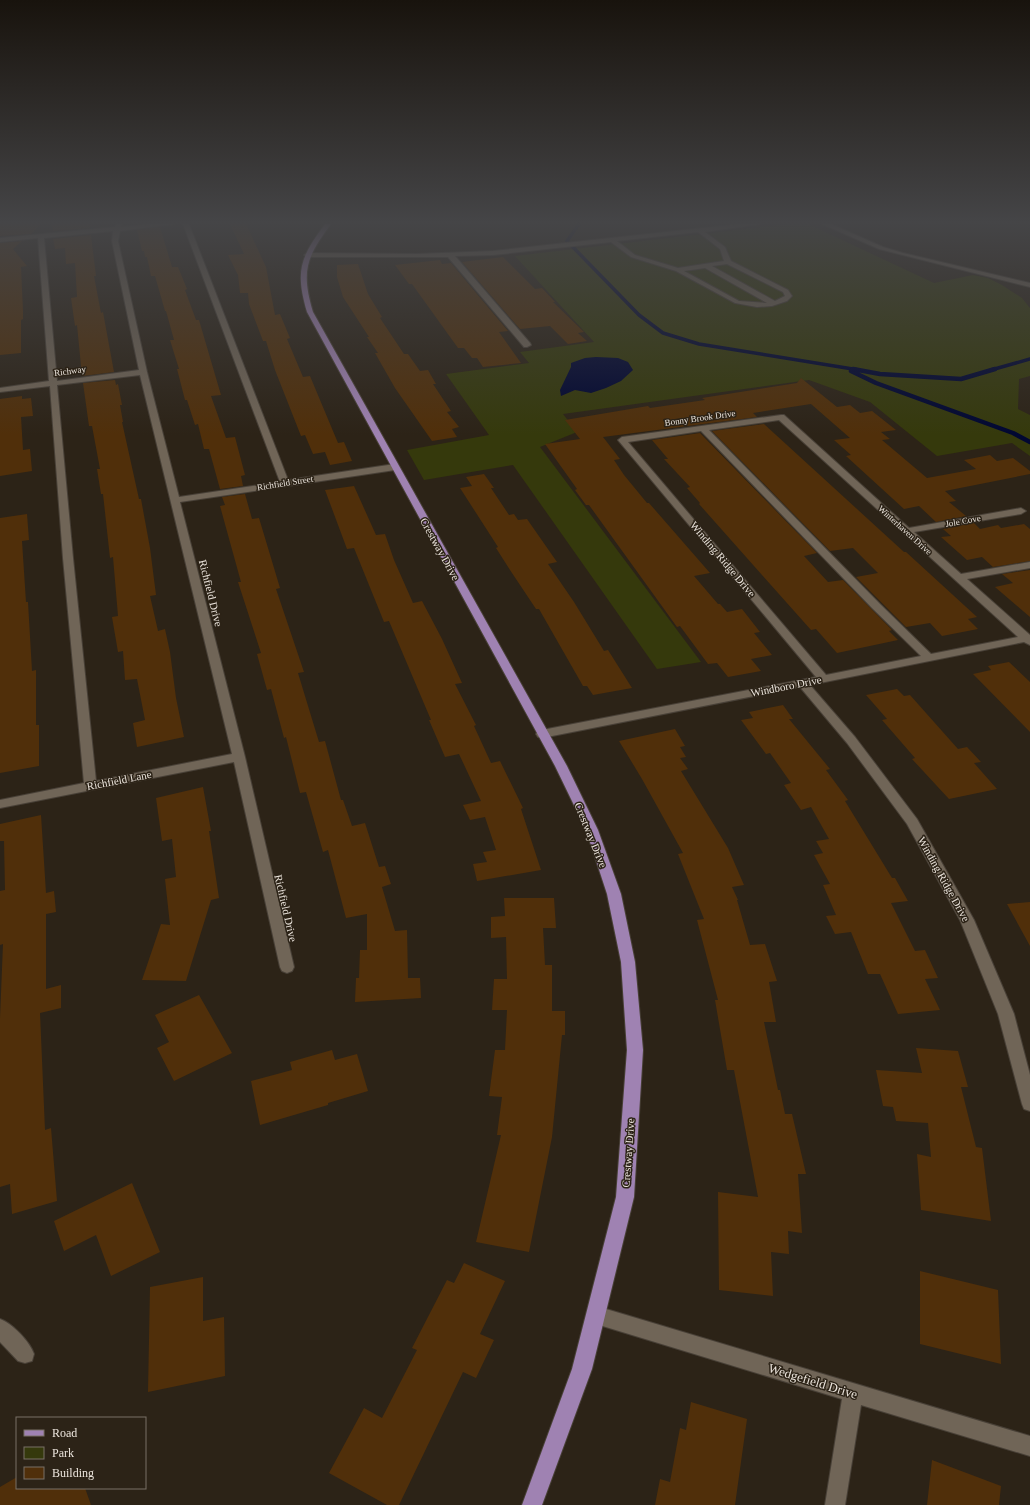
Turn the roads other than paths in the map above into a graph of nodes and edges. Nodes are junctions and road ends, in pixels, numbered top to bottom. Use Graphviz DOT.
graph roads {
  1 [pos="46,294"];
  2 [pos="126,294"];
  3 [pos="213,294"];
  4 [pos="304,294"];
  5 [pos="483,294"];
  6 [pos="723,294"];
  7 [pos="757,294"];
  8 [pos="788,294"];
  9 [pos="773,303"];
  10 [pos="527,345"];
  11 [pos="143,372"];
  12 [pos="54,383"];
  13 [pos="0,390"];
  14 [pos="781,417"];
  15 [pos="703,428"];
  16 [pos="622,440"];
  17 [pos="395,467"];
  18 [pos="285,483"];
  19 [pos="175,500"];
  20 [pos="1021,511"];
  21 [pos="906,531"];
  22 [pos="1030,565"];
  23 [pos="958,578"];
  24 [pos="1029,639"];
  25 [pos="928,658"];
  26 [pos="824,679"];
  27 [pos="803,683"];
  28 [pos="542,734"];
  29 [pos="238,756"];
  30 [pos="90,785"];
  31 [pos="0,804"];
  32 [pos="287,967"];
  33 [pos="1030,1104"];
  34 [pos="596,1315"];
  35 [pos="0,1328"];
  36 [pos="25,1354"];
  37 [pos="853,1393"];
  38 [pos="1030,1446"];
  39 [pos="532,1505"];
  40 [pos="835,1505"];
  1 -- 12 [label="street"];
  2 -- 11 [label="street, Richfield Drive"];
  3 -- 18 [label="street"];
  4 -- 17 [label="main road, Crestway Drive"];
  5 -- 10 [label="street"];
  6 -- 9 [label="street"];
  7 -- 9 [label="street"];
  8 -- 9 [label="street"];
  11 -- 12 [label="street, Richway"];
  11 -- 19 [label="street, Richfield Drive"];
  12 -- 13 [label="street, Richway"];
  12 -- 30 [label="street"];
  14 -- 15 [label="street, Bonny Brook Drive"];
  14 -- 21 [label="street, Winterhaven Drive"];
  15 -- 16 [label="street, Bonny Brook Drive"];
  15 -- 25 [label="street"];
  16 -- 26 [label="street, Winding Ridge Drive"];
  17 -- 18 [label="street, Richfield Street"];
  17 -- 28 [label="main road, Crestway Drive"];
  18 -- 19 [label="street, Richfield Street"];
  19 -- 29 [label="street, Richfield Drive"];
  20 -- 21 [label="street, Jole Cove"];
  21 -- 23 [label="street, Winterhaven Drive"];
  22 -- 23 [label="street"];
  23 -- 24 [label="street, Winterhaven Drive"];
  24 -- 25 [label="street, Windboro Drive"];
  25 -- 26 [label="street, Windboro Drive"];
  26 -- 27 [label="street, Windboro Drive"];
  27 -- 28 [label="street, Windboro Drive"];
  27 -- 33 [label="street, Winding Ridge Drive"];
  28 -- 34 [label="main road, Crestway Drive"];
  29 -- 30 [label="street, Richfield Lane"];
  29 -- 32 [label="street, Richfield Drive"];
  30 -- 31 [label="street, Richfield Lane"];
  34 -- 37 [label="street, Wedgefield Drive"];
  34 -- 39 [label="main road, Crestway Drive"];
  35 -- 36 [label="street"];
  37 -- 38 [label="street, Wedgefield Drive"];
  37 -- 40 [label="street"];
}
